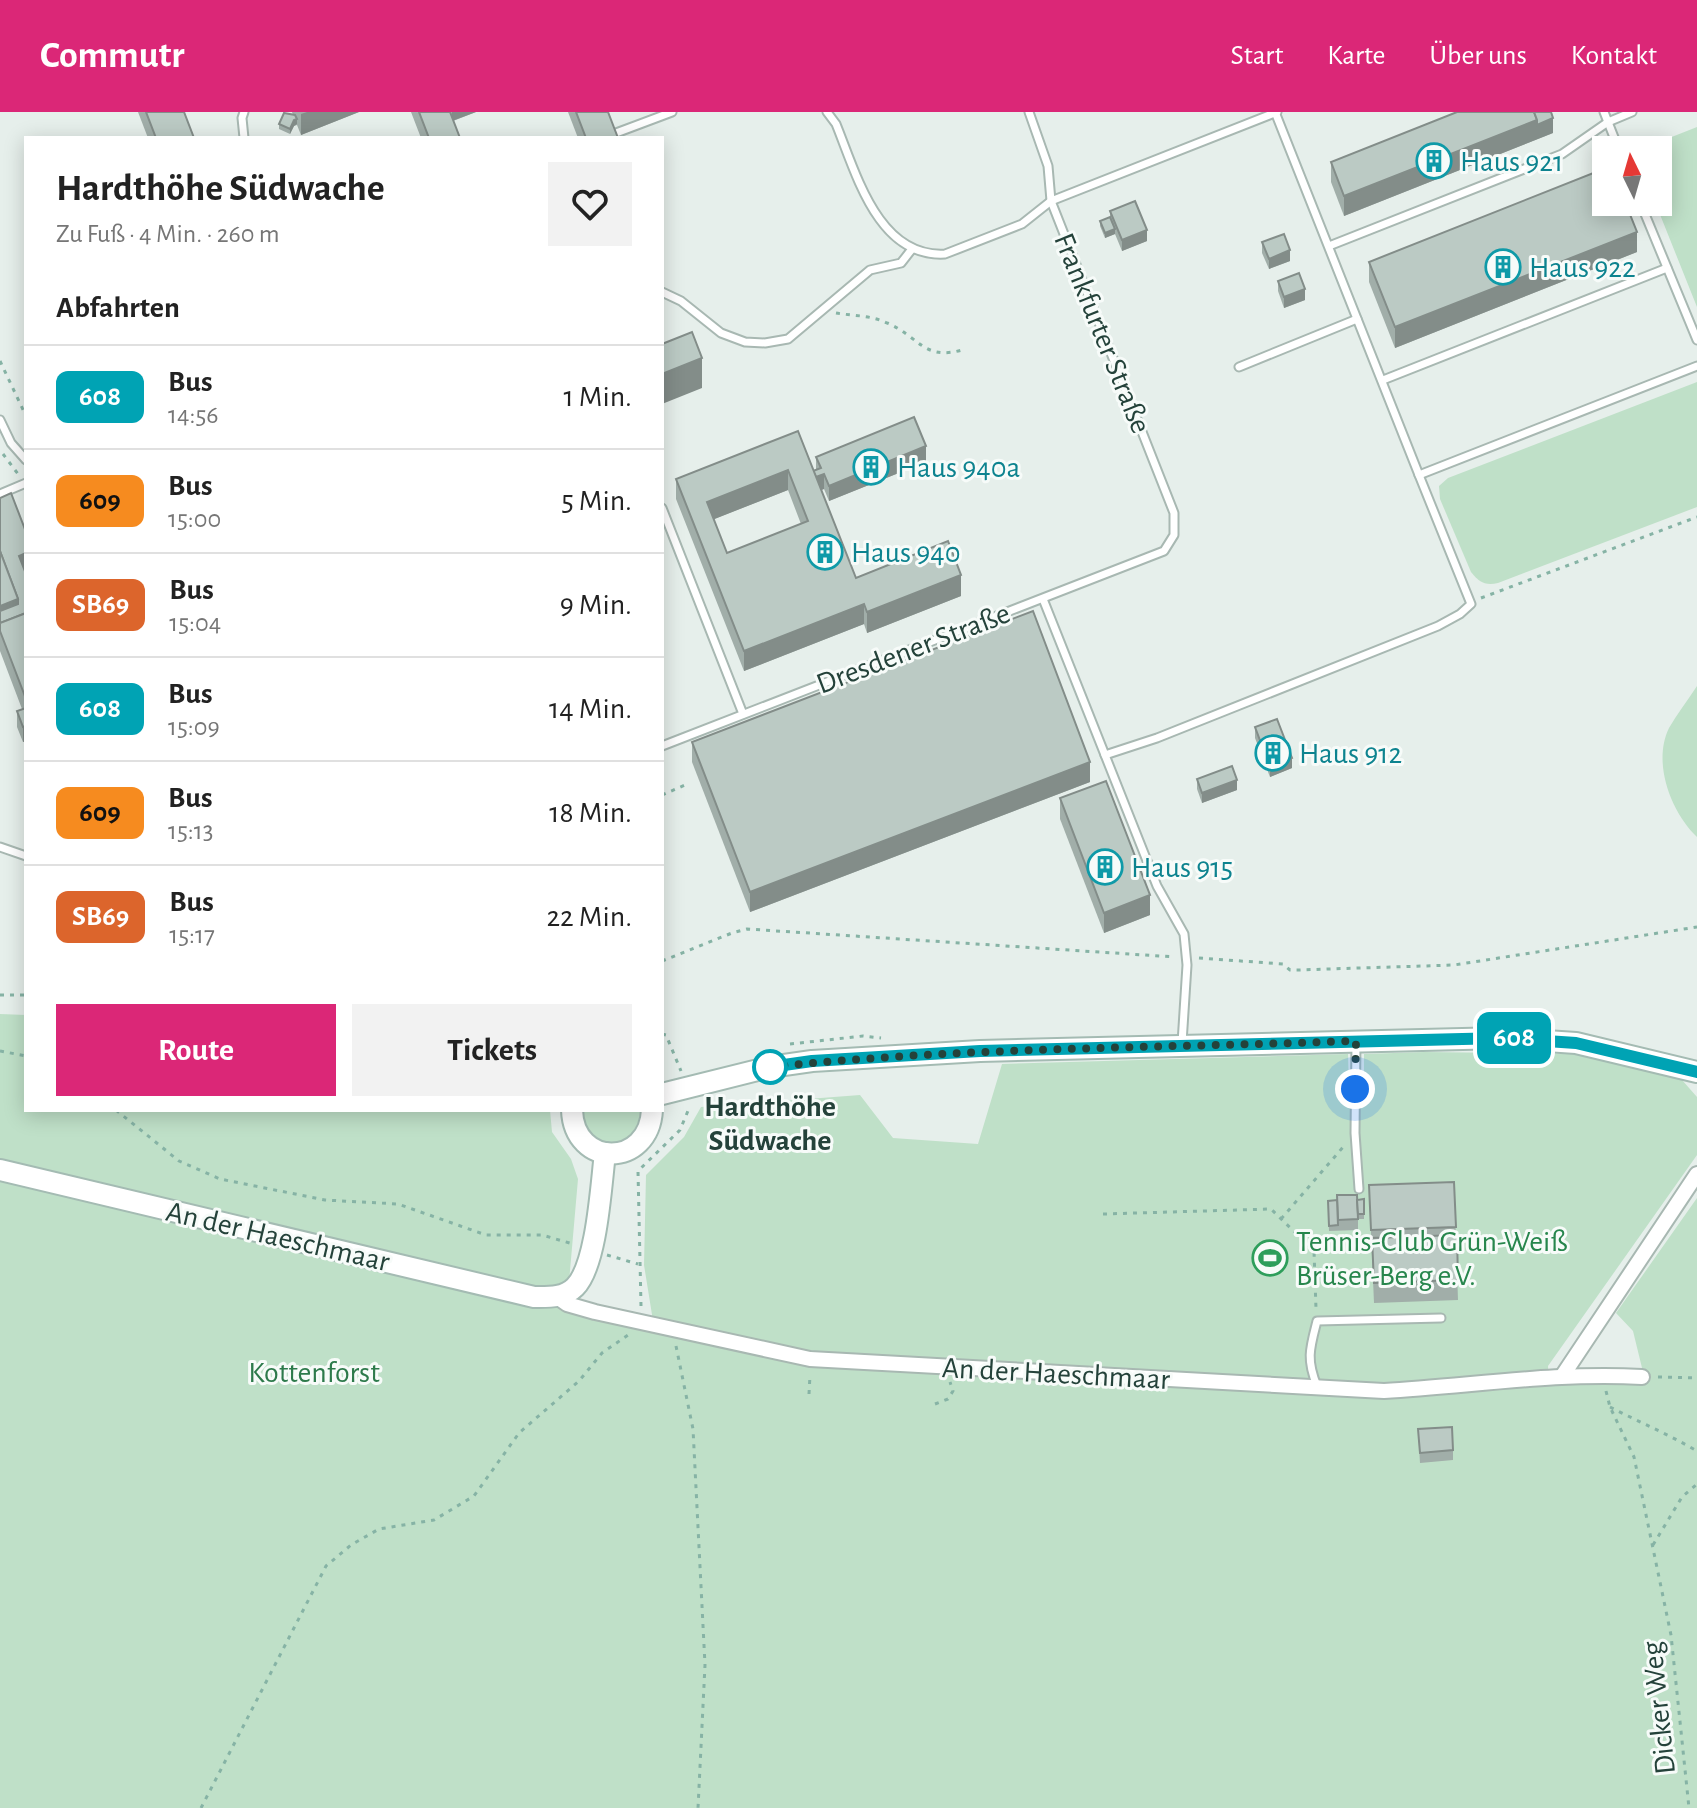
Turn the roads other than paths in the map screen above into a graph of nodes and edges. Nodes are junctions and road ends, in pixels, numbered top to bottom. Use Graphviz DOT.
graph roads {
  1 [pos="244,112"];
  2 [pos="672,112"];
  3 [pos="827,112"];
  4 [pos="1029,112"];
  5 [pos="1276,112"];
  6 [pos="1604,112"];
  7 [pos="1632,112"];
  8 [pos="1608,122"];
  9 [pos="616,133"];
  10 [pos="244,136"];
  11 [pos="1614,136"];
  12 [pos="1051,201"];
  13 [pos="1646,216"];
  14 [pos="1329,246"];
  15 [pos="912,249"];
  16 [pos="1667,268"];
  17 [pos="664,293"];
  18 [pos="1357,319"];
  19 [pos="1697,340"];
  20 [pos="1697,366"];
  21 [pos="1239,367"];
  22 [pos="1383,380"];
  23 [pos="0,420"];
  24 [pos="24,458"];
  25 [pos="1419,475"];
  26 [pos="24,484"];
  27 [pos="0,494"];
  28 [pos="664,513"];
  29 [pos="1164,551"];
  30 [pos="1043,599"];
  31 [pos="873,663"];
  32 [pos="876,672"];
  33 [pos="743,714"];
  34 [pos="664,745"];
  35 [pos="1105,755"];
  36 [pos="0,847"];
  37 [pos="24,855"];
  38 [pos="1356,1041"];
  39 [pos="1181,1046"];
  40 [pos="1697,1072"];
  41 [pos="664,1094"];
  42 [pos="572,1112"];
  43 [pos="652,1112"];
  44 [pos="605,1153"];
  45 [pos="0,1170"];
  46 [pos="1697,1174"];
  47 [pos="1359,1189"];
  48 [pos="557,1297"];
  49 [pos="1441,1318"];
  50 [pos="1563,1375"];
  51 [pos="1642,1377"];
  52 [pos="1318,1388"];
  1 -- 10 [label="lane"];
  2 -- 9 [label="lane"];
  3 -- 15 [label="lane"];
  4 -- 12 [label="lane, Frankfurter Straße"];
  5 -- 12 [label="lane"];
  5 -- 14 [label="lane"];
  6 -- 8 [label="lane"];
  7 -- 8 [label="lane"];
  8 -- 11 [label="lane"];
  8 -- 14 [label="lane"];
  12 -- 15 [label="lane"];
  12 -- 29 [label="lane, Frankfurter Straße"];
  13 -- 16 [label="lane"];
  14 -- 18 [label="lane"];
  15 -- 17 [label="lane"];
  16 -- 19 [label="lane"];
  16 -- 22 [label="lane"];
  18 -- 21 [label="lane"];
  18 -- 22 [label="lane"];
  20 -- 25 [label="lane"];
  22 -- 25 [label="lane"];
  23 -- 24 [label="lane"];
  25 -- 35 [label="lane"];
  26 -- 27 [label="lane"];
  28 -- 33 [label="lane"];
  29 -- 30 [label="lane, Dresdener Straße"];
  30 -- 31 [label="lane, Dresdener Straße"];
  30 -- 35 [label="lane"];
  31 -- 32 [label="lane"];
  31 -- 33 [label="lane, Dresdener Straße"];
  33 -- 34 [label="lane, Dresdener Straße"];
  35 -- 39 [label="lane"];
  36 -- 37 [label="lane"];
  38 -- 39 [label="street"];
  38 -- 40 [label="street"];
  38 -- 47 [label="lane"];
  39 -- 41 [label="street"];
  42 -- 44 [label="street"];
  43 -- 44 [label="street"];
  44 -- 48 [label="street"];
  45 -- 48 [label="street, An der Haeschmaar"];
  46 -- 50 [label="street"];
  48 -- 52 [label="street, An der Haeschmaar"];
  49 -- 52 [label="lane"];
  50 -- 51 [label="street, An der Haeschmaar"];
  50 -- 52 [label="street, An der Haeschmaar"];
}
